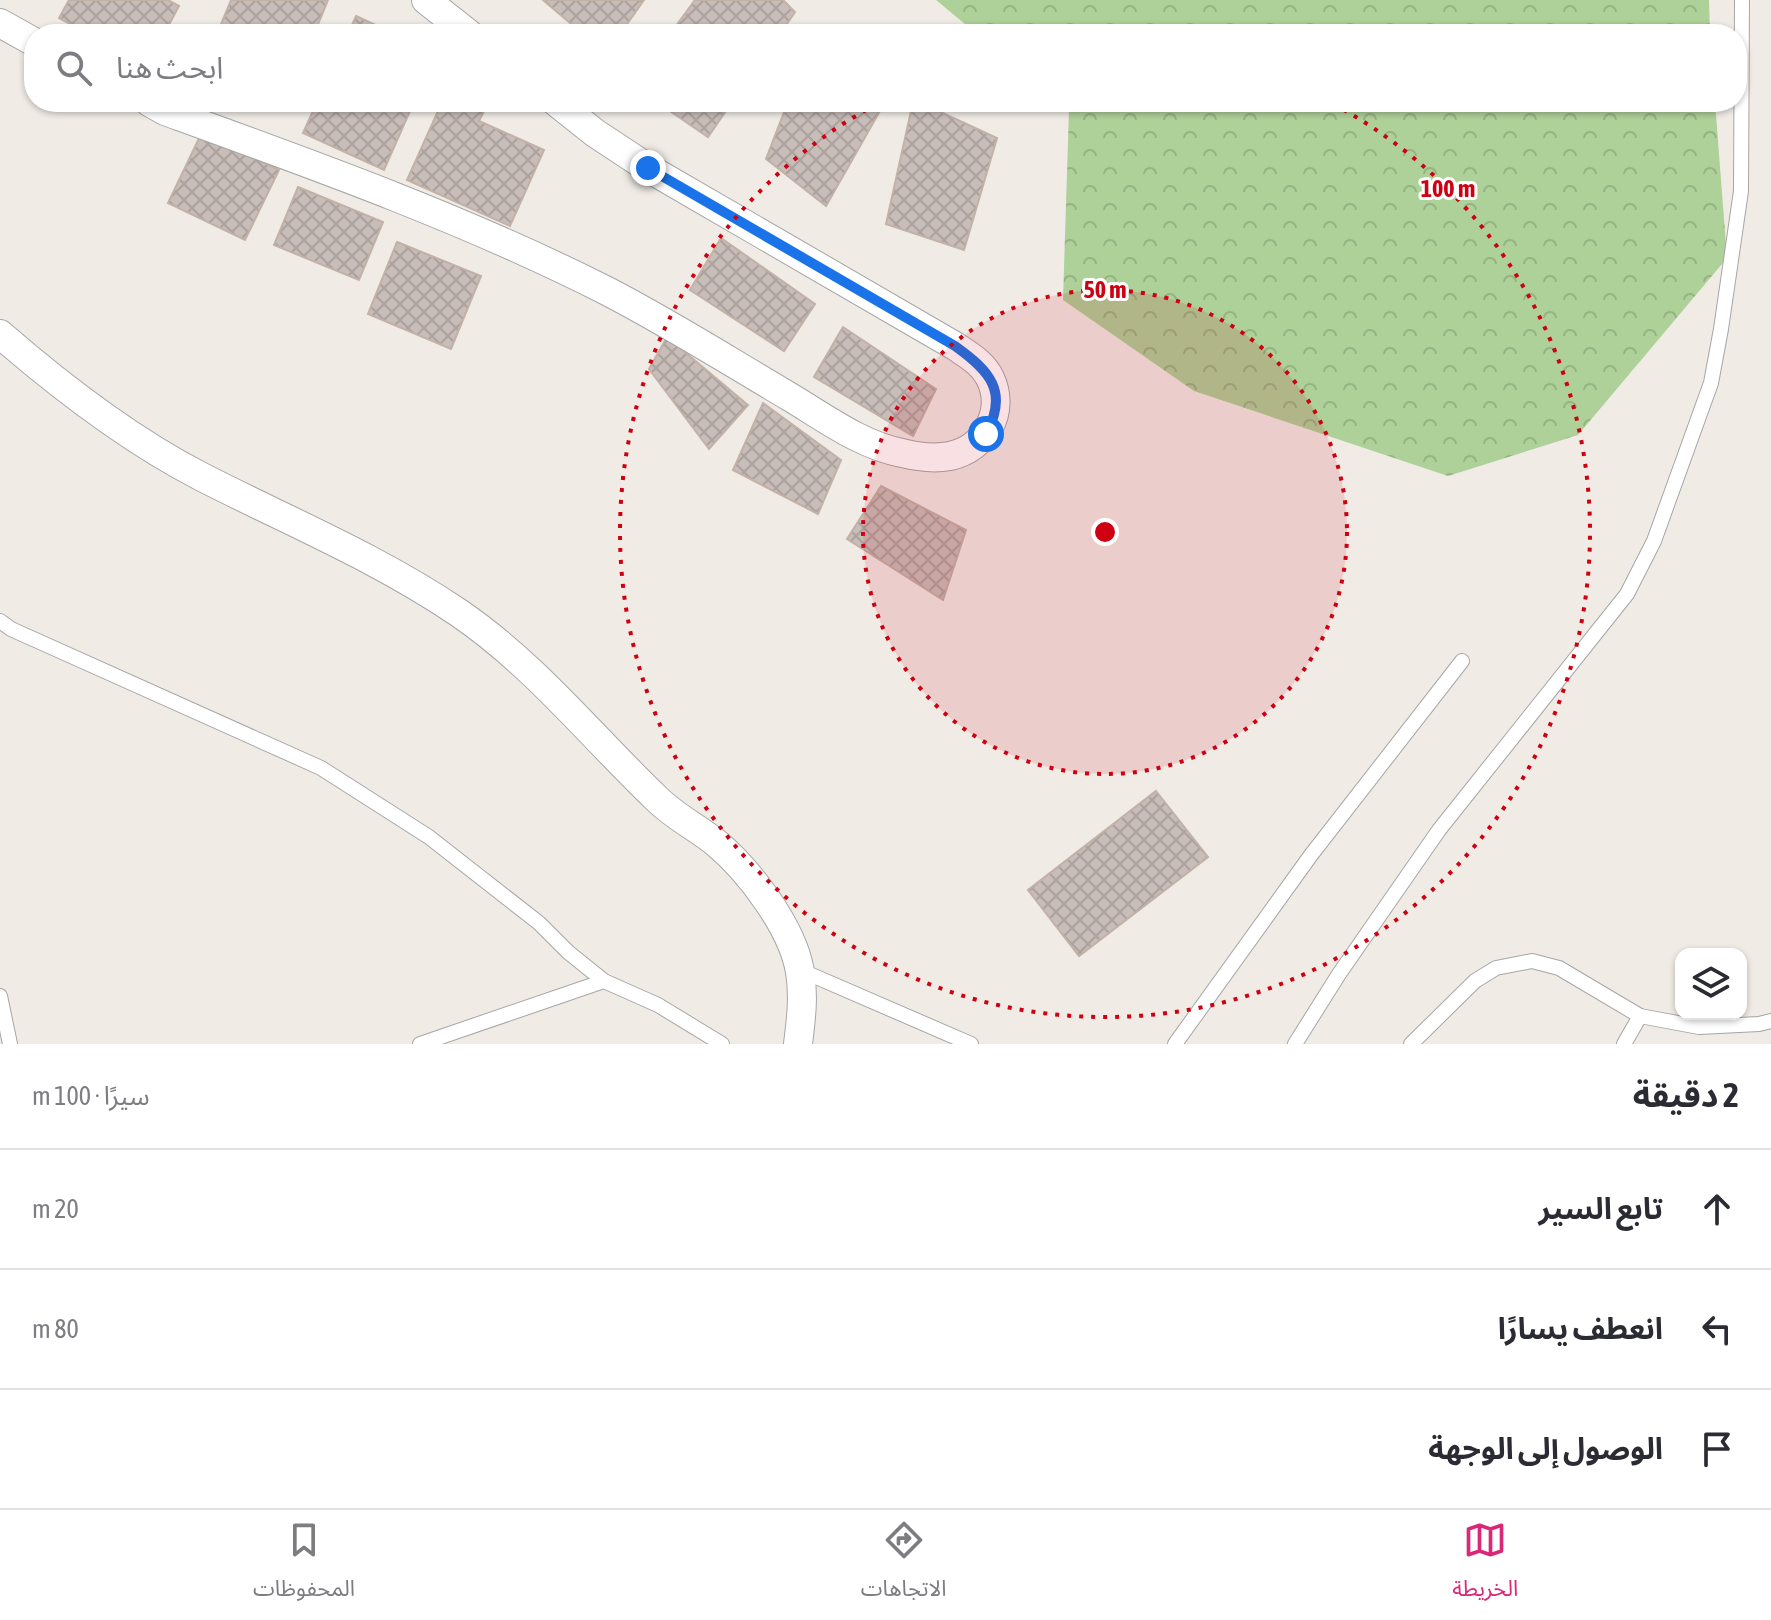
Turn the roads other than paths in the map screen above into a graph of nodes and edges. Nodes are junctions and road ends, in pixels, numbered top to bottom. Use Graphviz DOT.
graph roads {
  1 [pos="426,0"];
  2 [pos="1742,0"];
  3 [pos="0,23"];
  4 [pos="456,24"];
  5 [pos="1742,24"];
  6 [pos="24,36"];
  7 [pos="168,112"];
  8 [pos="569,112"];
  9 [pos="1741,112"];
  10 [pos="0,334"];
  11 [pos="4,626"];
  12 [pos="1462,661"];
  13 [pos="800,970"];
  14 [pos="604,981"];
  15 [pos="0,996"];
  16 [pos="1640,1016"];
  17 [pos="1771,1021"];
  18 [pos="10,1044"];
  19 [pos="420,1044"];
  20 [pos="722,1044"];
  21 [pos="798,1044"];
  22 [pos="971,1044"];
  23 [pos="1175,1044"];
  24 [pos="1295,1044"];
  25 [pos="1411,1044"];
  26 [pos="1624,1044"];
  1 -- 4 [label="street"];
  2 -- 5 [label="lane"];
  3 -- 6 [label="street"];
  7 -- 8 [label="street"];
  9 -- 24 [label="lane"];
  10 -- 13 [label="street"];
  11 -- 14 [label="lane"];
  12 -- 23 [label="lane"];
  13 -- 21 [label="street"];
  13 -- 22 [label="lane"];
  14 -- 19 [label="lane"];
  14 -- 20 [label="lane"];
  15 -- 18 [label="lane"];
  16 -- 17 [label="lane"];
  16 -- 25 [label="lane"];
  16 -- 26 [label="lane"];
}
